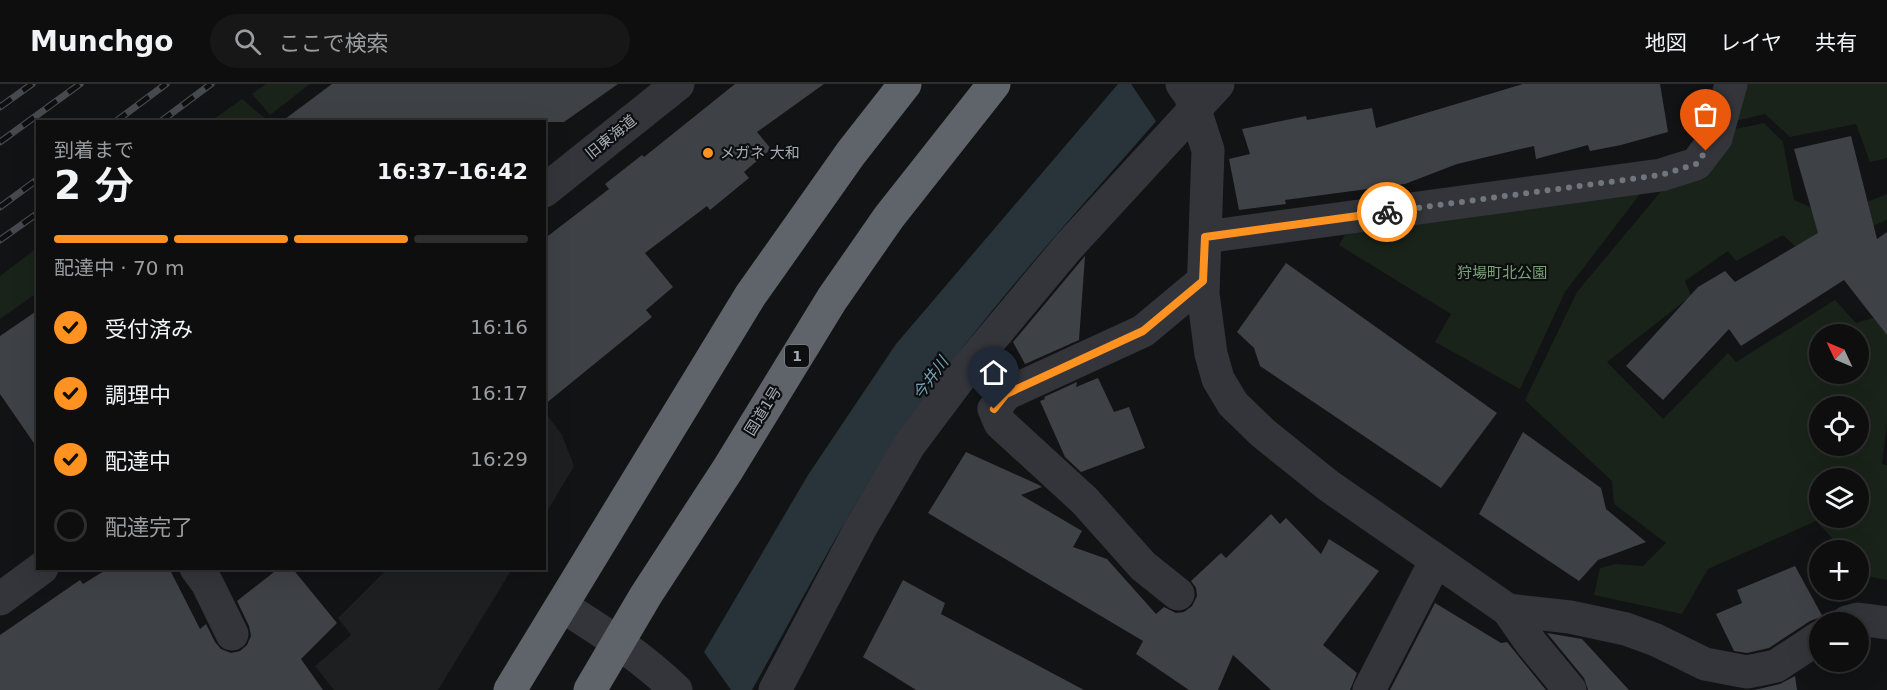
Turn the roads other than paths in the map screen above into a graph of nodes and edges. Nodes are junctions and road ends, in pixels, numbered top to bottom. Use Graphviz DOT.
graph roads {
  1 [pos="678,84"];
  2 [pos="905,84"];
  3 [pos="994,84"];
  4 [pos="1731,84"];
  5 [pos="1197,93"];
  6 [pos="546,189"];
  7 [pos="1205,237"];
  8 [pos="1203,281"];
  9 [pos="1436,560"];
  10 [pos="39,570"];
  11 [pos="197,570"];
  12 [pos="1178,594"];
  13 [pos="0,599"];
  14 [pos="562,606"];
  15 [pos="1508,610"];
  16 [pos="1869,621"];
  17 [pos="1887,623"];
  18 [pos="232,634"];
  19 [pos="619,642"];
  20 [pos="1809,644"];
  21 [pos="510,690"];
  22 [pos="590,690"];
  23 [pos="676,690"];
  24 [pos="775,690"];
  25 [pos="1369,690"];
  26 [pos="1570,690"];
  1 -- 6 [label="street, 旧東海道"];
  2 -- 14 [label="highway"];
  3 -- 19 [label="highway, 国道1号 / 1"];
  4 -- 7 [label="street"];
  5 -- 7 [label="street"];
  5 -- 24 [label="street"];
  7 -- 8 [label="street"];
  8 -- 9 [label="street"];
  8 -- 12 [label="street"];
  9 -- 15 [label="street"];
  9 -- 25 [label="street"];
  10 -- 13 [label="street"];
  11 -- 18 [label="street"];
  14 -- 19 [label="street"];
  14 -- 21 [label="highway"];
  15 -- 20 [label="street"];
  15 -- 26 [label="street"];
  16 -- 17 [label="street"];
  19 -- 22 [label="highway, 国道1号 / 1"];
  19 -- 23 [label="street"];
}
